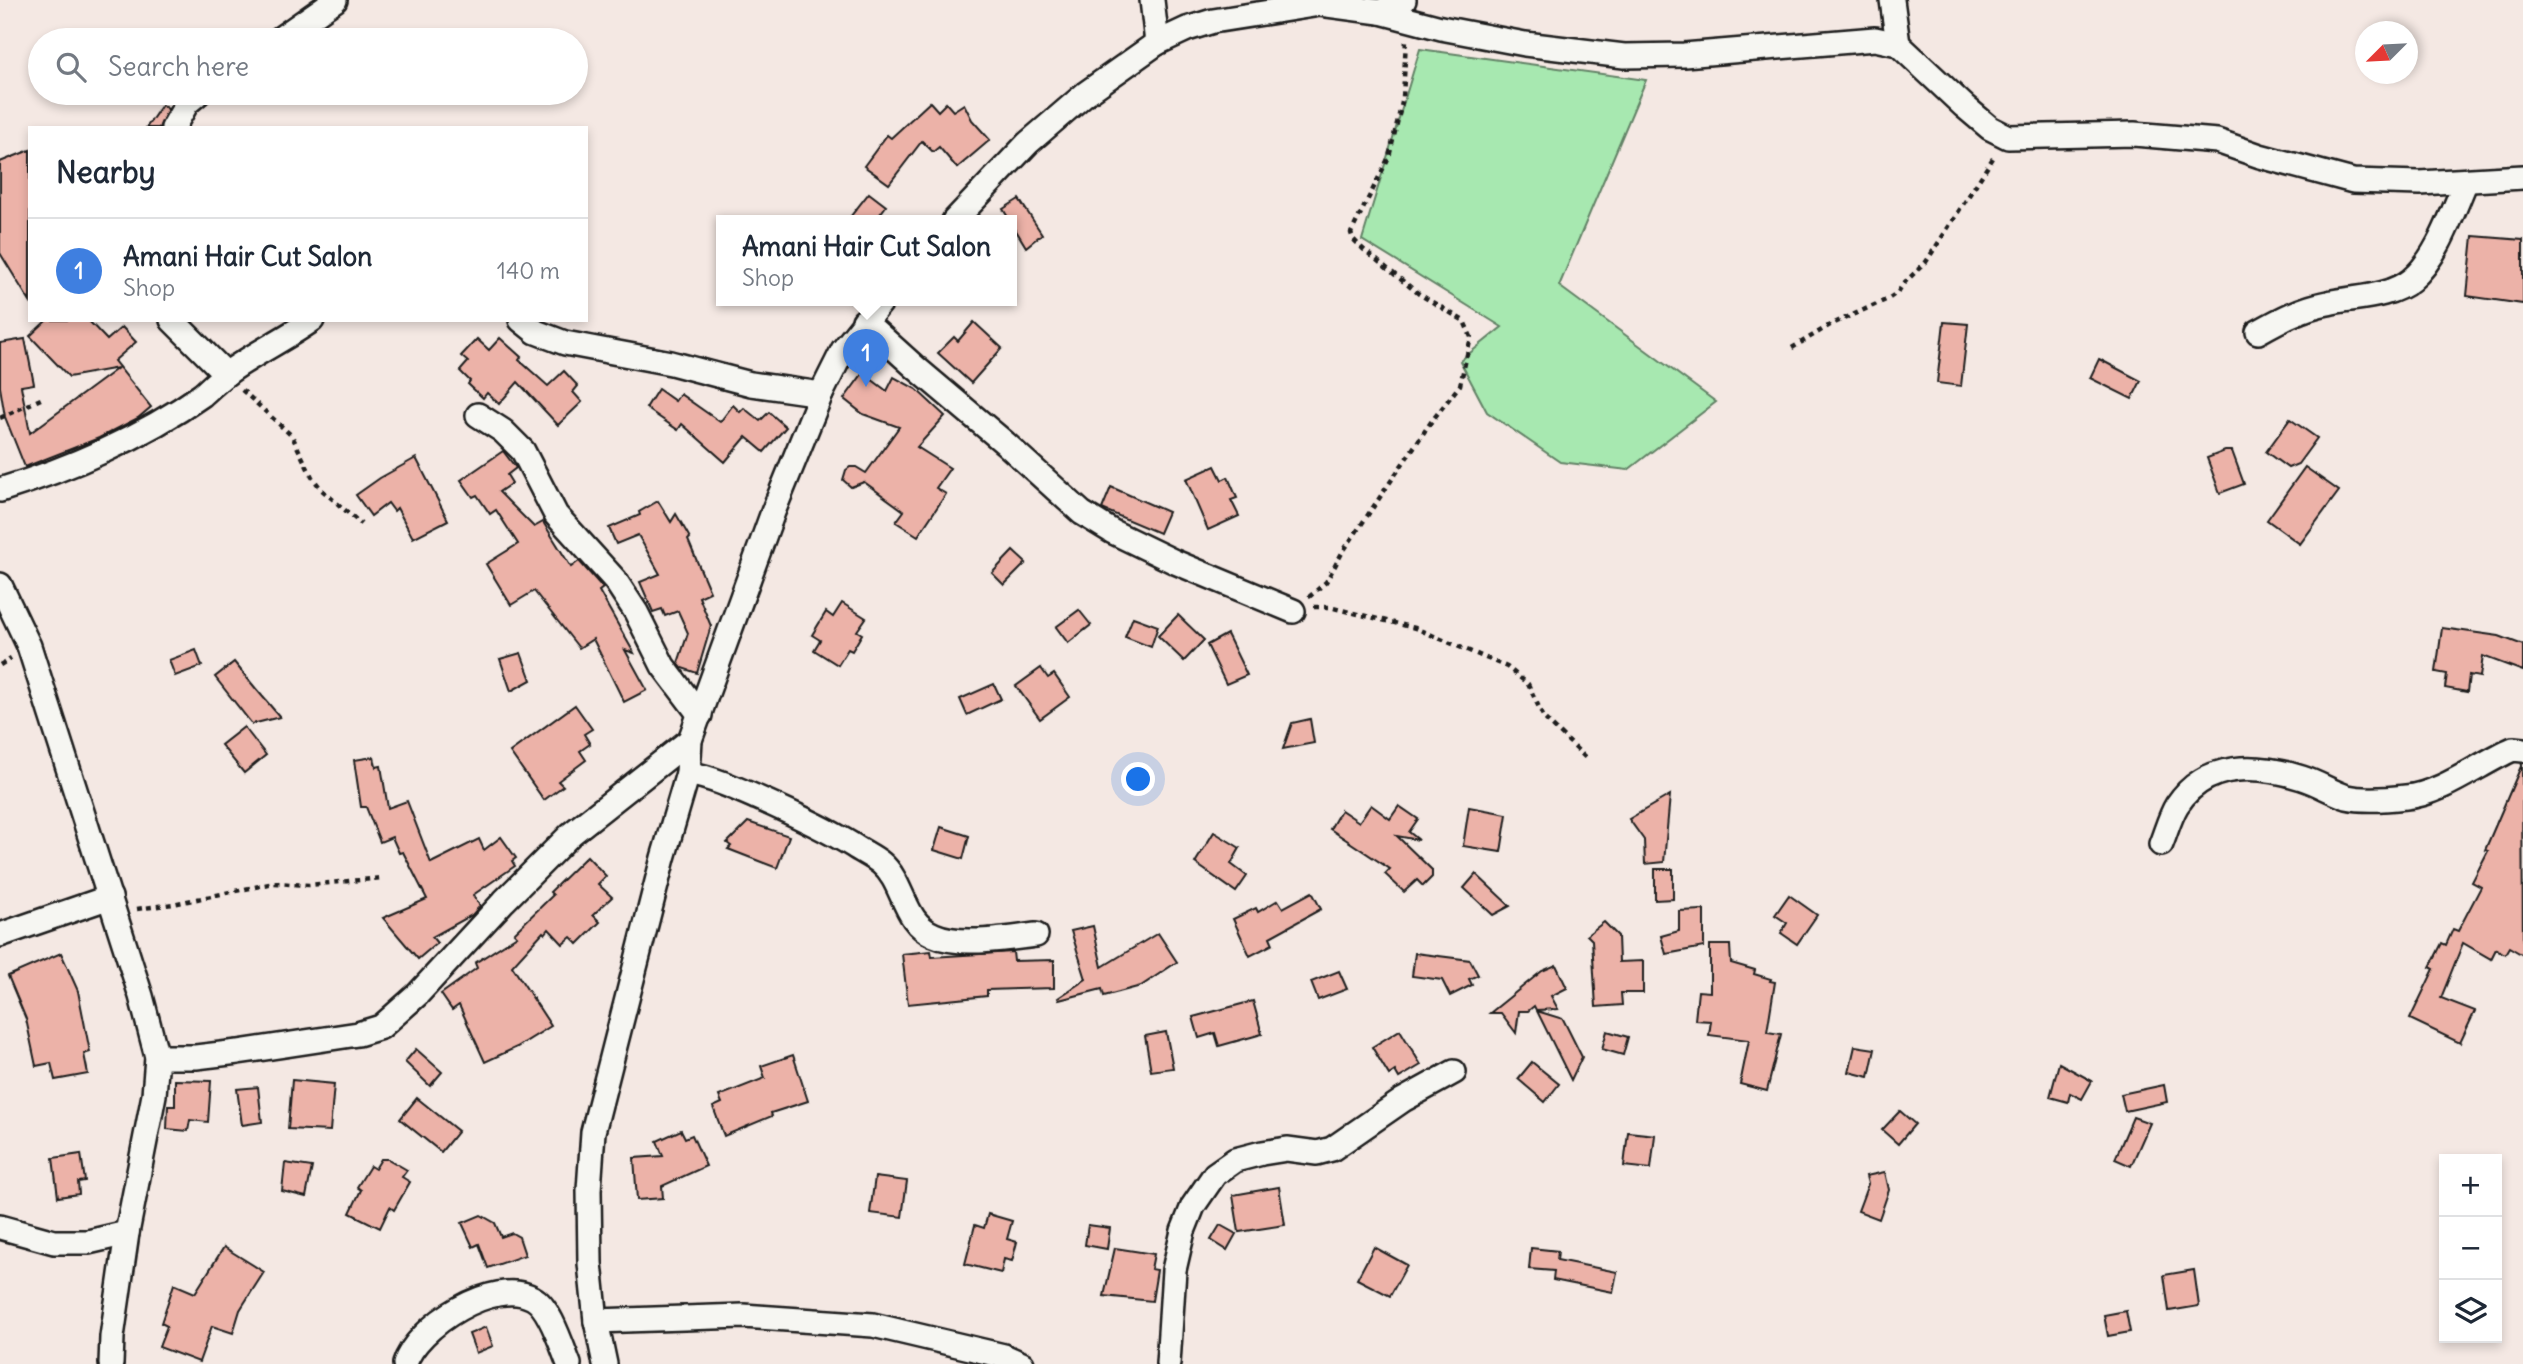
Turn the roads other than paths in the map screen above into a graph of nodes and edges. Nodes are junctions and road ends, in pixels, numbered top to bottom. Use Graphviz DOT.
graph roads {
  1 [pos="335,0"];
  2 [pos="1152,0"];
  3 [pos="1892,0"];
  4 [pos="1405,9"];
  5 [pos="295,28"];
  6 [pos="1157,43"];
  7 [pos="1898,44"];
  8 [pos="186,105"];
  9 [pos="174,126"];
  10 [pos="2523,177"];
  11 [pos="2466,181"];
  12 [pos="960,215"];
  13 [pos="878,306"];
  14 [pos="864,321"];
  15 [pos="174,322"];
  16 [pos="309,322"];
  17 [pos="524,322"];
  18 [pos="2258,332"];
  19 [pos="225,375"];
  20 [pos="821,394"];
  21 [pos="478,415"];
  22 [pos="0,490"];
  23 [pos="0,585"];
  24 [pos="1293,611"];
  25 [pos="700,715"];
  26 [pos="690,740"];
  27 [pos="2523,750"];
  28 [pos="688,773"];
  29 [pos="2161,844"];
  30 [pos="112,903"];
  31 [pos="0,935"];
  32 [pos="1036,935"];
  33 [pos="157,1057"];
  34 [pos="1454,1072"];
  35 [pos="0,1227"];
  36 [pos="127,1233"];
  37 [pos="596,1321"];
  38 [pos="111,1364"];
  39 [pos="405,1364"];
  40 [pos="569,1364"];
  41 [pos="605,1364"];
  42 [pos="1022,1364"];
  43 [pos="1168,1364"];
  1 -- 5 [label="street"];
  2 -- 6 [label="street"];
  3 -- 7 [label="street"];
  4 -- 6 [label="street"];
  4 -- 7 [label="street"];
  6 -- 12 [label="street"];
  7 -- 11 [label="street"];
  8 -- 9 [label="street"];
  10 -- 11 [label="street"];
  11 -- 18 [label="street"];
  13 -- 14 [label="street"];
  14 -- 20 [label="street"];
  14 -- 24 [label="street"];
  15 -- 19 [label="street"];
  16 -- 19 [label="street"];
  17 -- 20 [label="street"];
  19 -- 22 [label="street"];
  20 -- 25 [label="street"];
  21 -- 25 [label="street"];
  23 -- 30 [label="street"];
  25 -- 26 [label="street"];
  26 -- 28 [label="street"];
  26 -- 33 [label="street"];
  27 -- 29 [label="street"];
  28 -- 32 [label="street"];
  28 -- 37 [label="street"];
  30 -- 31 [label="street"];
  30 -- 33 [label="street"];
  33 -- 36 [label="street"];
  34 -- 43 [label="street"];
  35 -- 36 [label="street"];
  36 -- 38 [label="street"];
  37 -- 41 [label="street"];
  37 -- 42 [label="street"];
  39 -- 40 [label="street"];
}
